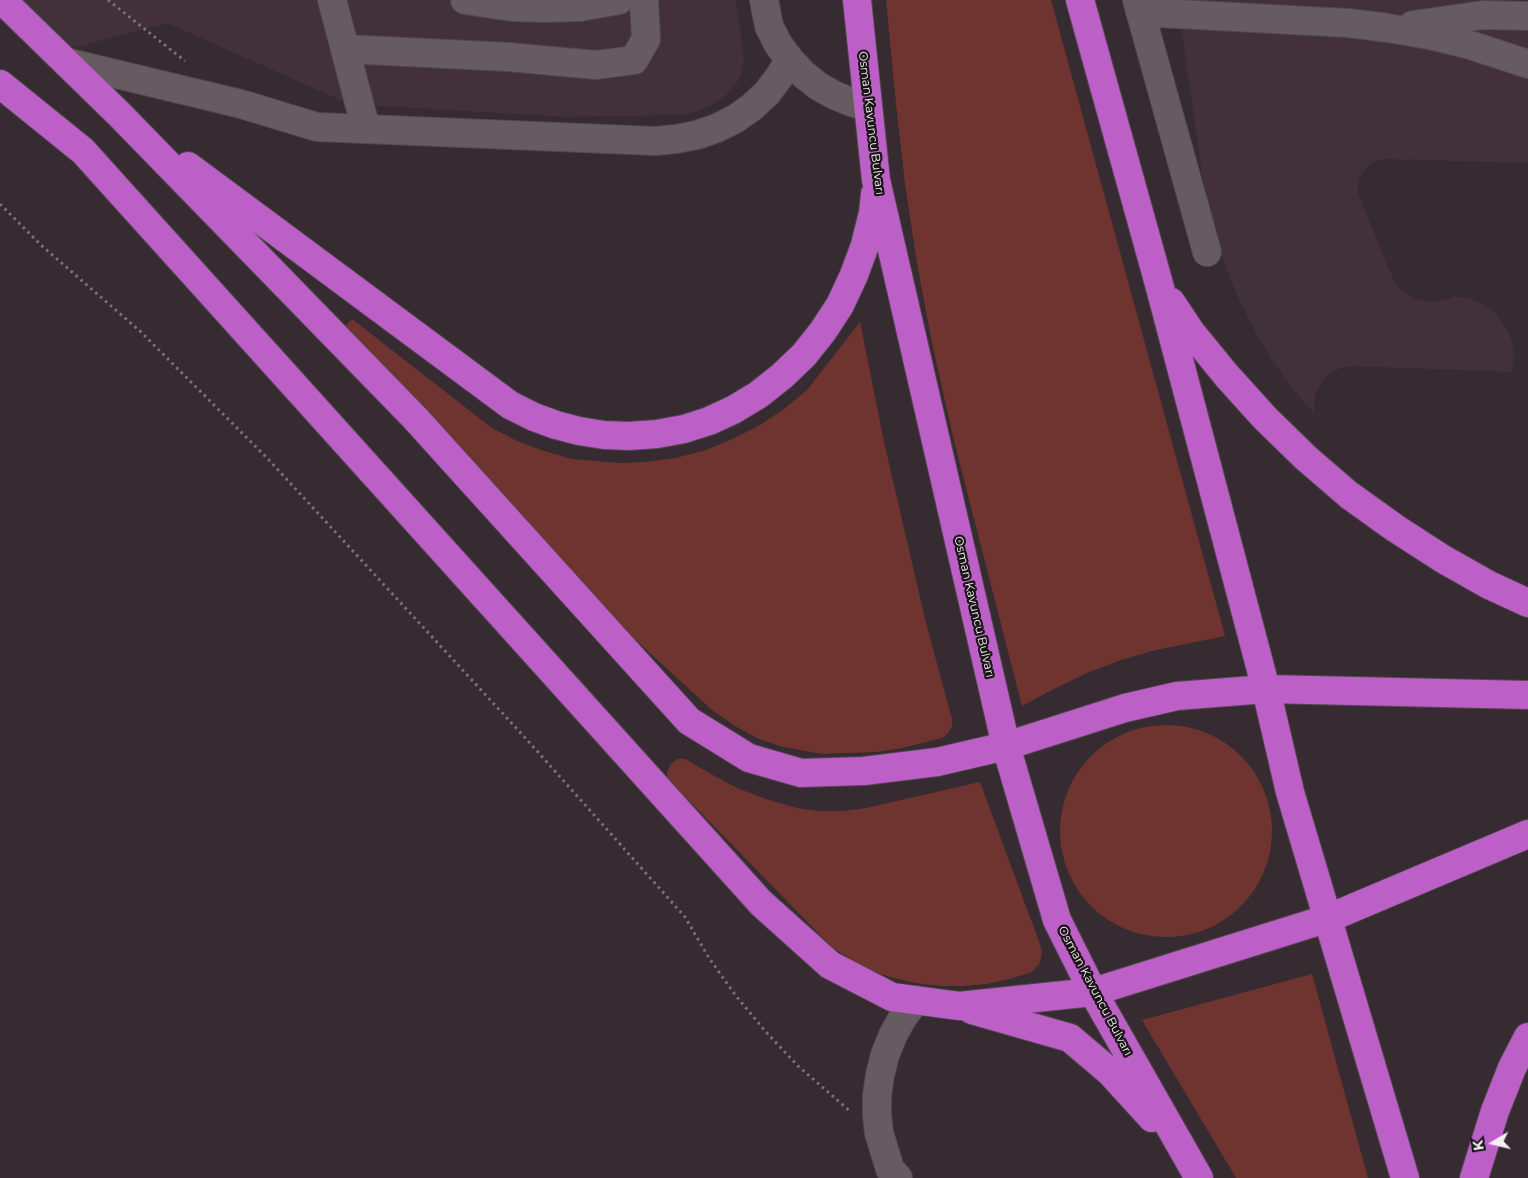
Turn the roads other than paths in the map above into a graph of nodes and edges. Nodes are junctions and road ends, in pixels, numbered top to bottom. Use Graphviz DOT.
graph roads {
  1 [pos="2,0"];
  2 [pos="332,0"];
  3 [pos="465,0"];
  4 [pos="619,0"];
  5 [pos="644,0"];
  6 [pos="764,0"];
  7 [pos="857,0"];
  8 [pos="1080,0"];
  9 [pos="1138,6"];
  10 [pos="1528,16"];
  11 [pos="1388,28"];
  12 [pos="345,49"];
  13 [pos="790,60"];
  14 [pos="66,62"];
  15 [pos="1528,64"];
  16 [pos="0,84"];
  17 [pos="868,107"];
  18 [pos="120,115"];
  19 [pos="366,129"];
  20 [pos="876,180"];
  21 [pos="1207,252"];
  22 [pos="1159,284"];
  23 [pos="1528,603"];
  24 [pos="1266,689"];
  25 [pos="1528,695"];
  26 [pos="1006,746"];
  27 [pos="1528,834"];
  28 [pos="1328,918"];
  29 [pos="1093,992"];
  30 [pos="916,1000"];
  31 [pos="959,1006"];
  32 [pos="1528,1037"];
  33 [pos="1192,1167"];
  34 [pos="898,1178"];
  35 [pos="1405,1178"];
  36 [pos="1474,1178"];
  1 -- 14 [label="highway"];
  2 -- 12 [label="street"];
  3 -- 4 [label="street"];
  5 -- 12 [label="street"];
  6 -- 13 [label="street"];
  7 -- 17 [label="highway, Osman Kavuncu Bulvarı"];
  8 -- 22 [label="highway"];
  9 -- 11 [label="street"];
  9 -- 21 [label="street"];
  10 -- 11 [label="street"];
  11 -- 15 [label="street"];
  12 -- 19 [label="street"];
  13 -- 17 [label="street"];
  13 -- 19 [label="street"];
  14 -- 18 [label="highway"];
  14 -- 19 [label="street"];
  16 -- 30 [label="highway"];
  17 -- 20 [label="highway, Osman Kavuncu Bulvarı"];
  18 -- 20 [label="highway"];
  18 -- 26 [label="highway"];
  20 -- 26 [label="highway, Osman Kavuncu Bulvarı"];
  22 -- 23 [label="highway"];
  22 -- 24 [label="highway"];
  24 -- 25 [label="highway"];
  24 -- 26 [label="highway"];
  24 -- 28 [label="highway"];
  26 -- 29 [label="highway, Osman Kavuncu Bulvarı"];
  27 -- 28 [label="highway"];
  28 -- 29 [label="highway"];
  28 -- 35 [label="highway"];
  29 -- 31 [label="highway"];
  29 -- 33 [label="highway, Osman Kavuncu Bulvarı"];
  30 -- 31 [label="highway"];
  30 -- 34 [label="street"];
  31 -- 33 [label="highway"];
  32 -- 36 [label="highway"];
}
